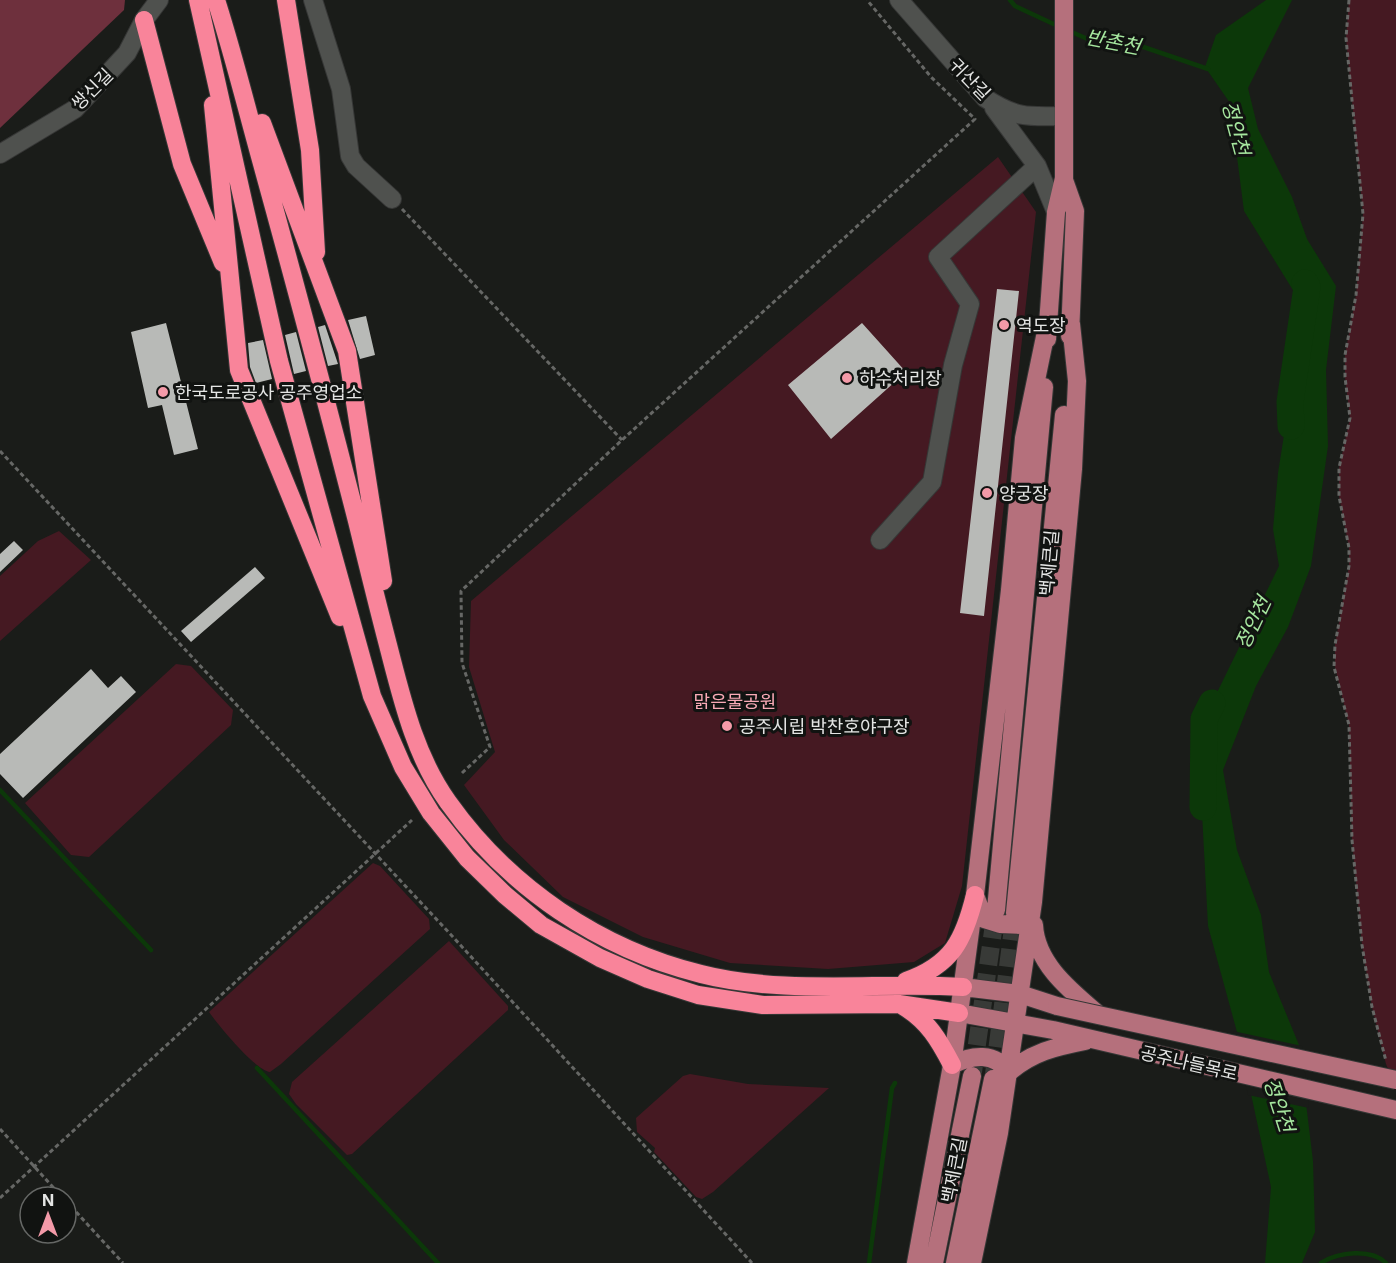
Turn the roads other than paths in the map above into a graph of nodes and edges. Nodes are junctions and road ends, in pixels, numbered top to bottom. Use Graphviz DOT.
graph roads {
  1 [pos="159,0"];
  2 [pos="198,0"];
  3 [pos="286,0"];
  4 [pos="313,0"];
  5 [pos="898,0"];
  6 [pos="1064,0"];
  7 [pos="214,11"];
  8 [pos="144,20"];
  9 [pos="985,98"];
  10 [pos="1063,116"];
  11 [pos="0,154"];
  12 [pos="1037,166"];
  13 [pos="1064,178"];
  14 [pos="393,199"];
  15 [pos="1056,212"];
  16 [pos="318,272"];
  17 [pos="230,279"];
  18 [pos="1071,324"];
  19 [pos="1047,327"];
  20 [pos="880,540"];
  21 [pos="399,689"];
  22 [pos="372,696"];
  23 [pos="975,895"];
  24 [pos="1033,902"];
  25 [pos="996,910"];
  26 [pos="1015,914"];
  27 [pos="899,984"];
  28 [pos="963,987"];
  29 [pos="1020,994"];
  30 [pos="899,1004"];
  31 [pos="959,1012"];
  32 [pos="1099,1015"];
  33 [pos="1016,1023"];
  34 [pos="1052,1039"];
  35 [pos="952,1065"];
  36 [pos="972,1076"];
  37 [pos="1001,1076"];
  38 [pos="1396,1080"];
  39 [pos="1396,1110"];
  40 [pos="916,1263"];
  41 [pos="934,1263"];
  42 [pos="955,1263"];
  43 [pos="972,1263"];
  1 -- 8 [label="street, 쌍신길"];
  2 -- 7 [label="highway"];
  3 -- 16 [label="highway"];
  4 -- 14 [label="street"];
  5 -- 9 [label="street, 귀산길"];
  6 -- 10 [label="main road, 백제큰길"];
  7 -- 16 [label="highway"];
  7 -- 17 [label="highway"];
  7 -- 21 [label="highway"];
  7 -- 22 [label="highway"];
  8 -- 11 [label="street, 쌍신길"];
  8 -- 17 [label="highway"];
  9 -- 10 [label="street, 귀산길"];
  9 -- 12 [label="street"];
  10 -- 13 [label="main road, 백제큰길"];
  12 -- 15 [label="street"];
  12 -- 20 [label="street"];
  13 -- 15 [label="main road, 백제큰길"];
  13 -- 18 [label="main road, 백제큰길"];
  15 -- 19 [label="main road, 백제큰길"];
  16 -- 21 [label="highway"];
  17 -- 22 [label="highway"];
  18 -- 24 [label="main road"];
  18 -- 26 [label="main road, 백제큰길"];
  19 -- 23 [label="main road"];
  19 -- 25 [label="main road, 백제큰길"];
  21 -- 27 [label="highway"];
  22 -- 30 [label="highway"];
  23 -- 24 [label="main road"];
  23 -- 27 [label="highway"];
  23 -- 28 [label="main road"];
  24 -- 29 [label="main road"];
  24 -- 32 [label="main road"];
  27 -- 28 [label="highway"];
  28 -- 29 [label="main road, 공주나들목로"];
  28 -- 31 [label="main road"];
  29 -- 32 [label="main road, 공주나들목로, bridge"];
  29 -- 33 [label="main road"];
  30 -- 31 [label="highway"];
  30 -- 35 [label="highway"];
  31 -- 33 [label="main road, 공주나들목로"];
  31 -- 35 [label="main road"];
  32 -- 38 [label="main road, 공주나들목로, bridge"];
  33 -- 34 [label="main road, 공주나들목로"];
  33 -- 37 [label="main road"];
  34 -- 37 [label="main road"];
  34 -- 39 [label="main road, 공주나들목로"];
  35 -- 37 [label="main road"];
  35 -- 40 [label="main road"];
  36 -- 41 [label="main road, 백제큰길"];
  37 -- 42 [label="main road, 백제큰길"];
  37 -- 43 [label="main road"];
}
